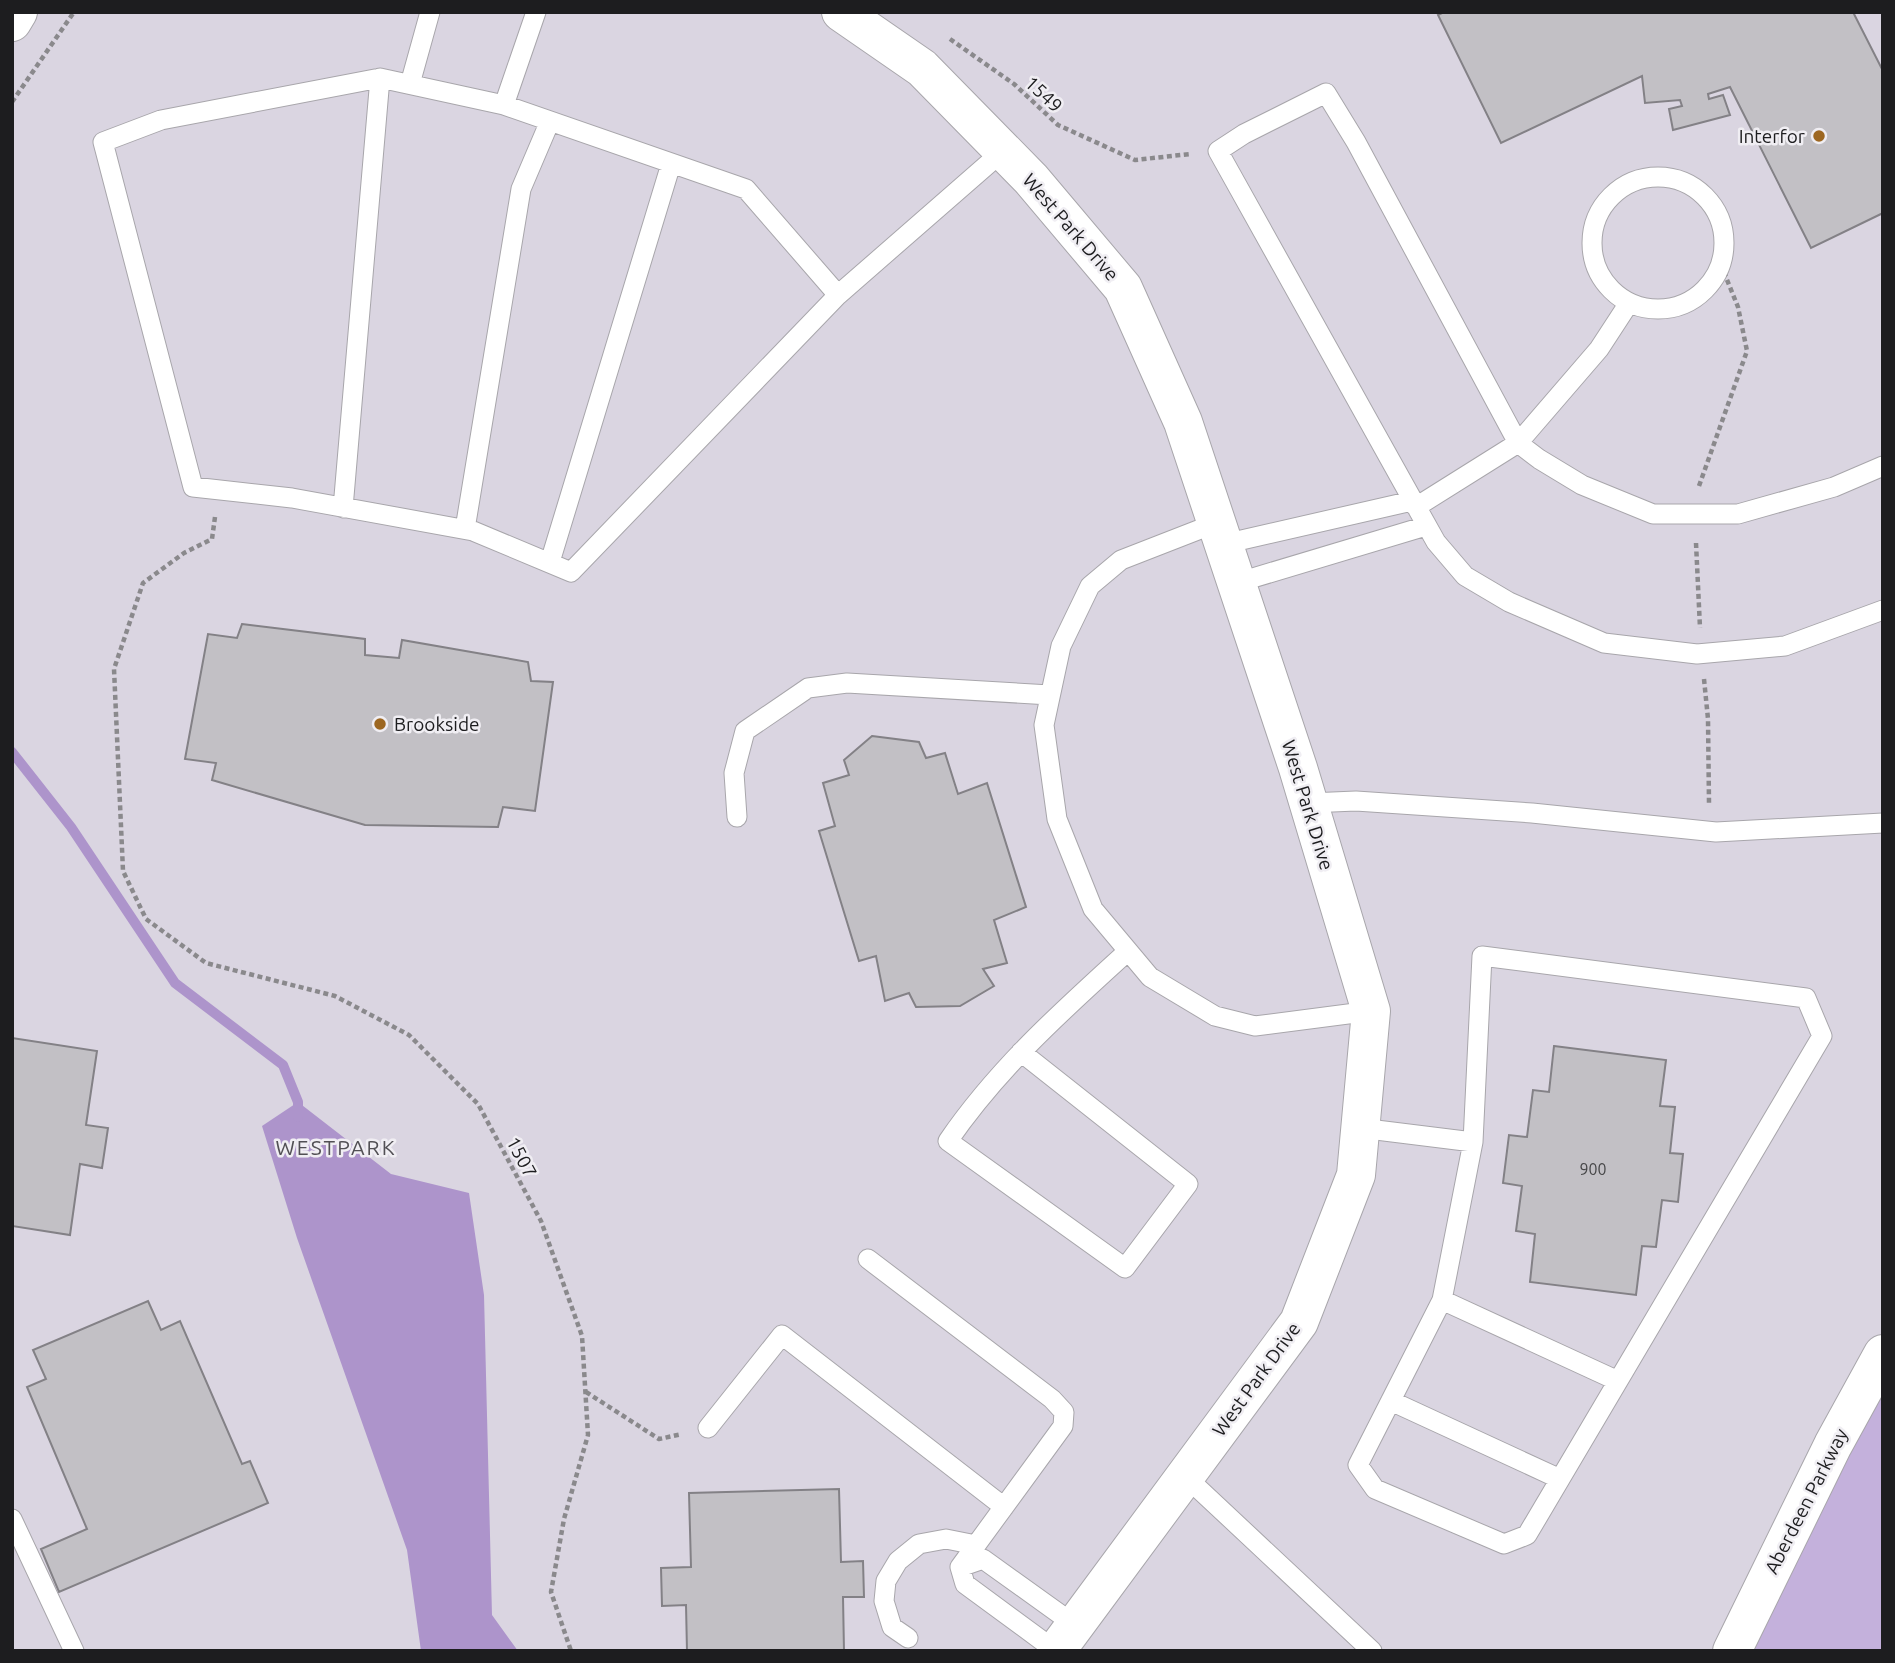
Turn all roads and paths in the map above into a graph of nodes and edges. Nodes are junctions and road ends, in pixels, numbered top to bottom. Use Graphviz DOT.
graph roads {
  1 [pos="18,12"];
  2 [pos="74,12"];
  3 [pos="429,12"];
  4 [pos="537,12"];
  5 [pos="841,12"];
  6 [pos="12,22"];
  7 [pos="949,39"];
  8 [pos="380,78"];
  9 [pos="410,84"];
  10 [pos="12,102"];
  11 [pos="504,105"];
  12 [pos="550,121"];
  13 [pos="1003,151"];
  14 [pos="1218,151"];
  15 [pos="671,164"];
  16 [pos="838,295"];
  17 [pos="1629,303"];
  18 [pos="1518,443"];
  19 [pos="1883,466"];
  20 [pos="220,490"];
  21 [pos="1414,504"];
  22 [pos="343,508"];
  23 [pos="1426,526"];
  24 [pos="465,530"];
  25 [pos="1220,534"];
  26 [pos="550,562"];
  27 [pos="1236,583"];
  28 [pos="1883,610"];
  29 [pos="1050,695"];
  30 [pos="1309,803"];
  31 [pos="737,817"];
  32 [pos="1883,824"];
  33 [pos="1128,951"];
  34 [pos="1371,1011"];
  35 [pos="1021,1052"];
  36 [pos="1360,1128"];
  37 [pos="1473,1143"];
  38 [pos="868,1259"];
  39 [pos="1443,1300"];
  40 [pos="1883,1354"];
  41 [pos="1618,1381"];
  42 [pos="586,1391"];
  43 [pos="1391,1401"];
  44 [pos="708,1428"];
  45 [pos="1185,1476"];
  46 [pos="1560,1479"];
  47 [pos="1003,1507"];
  48 [pos="12,1519"];
  49 [pos="976,1545"];
  50 [pos="960,1567"];
  51 [pos="908,1638"];
  52 [pos="1062,1642"];
  53 [pos="74,1651"];
  54 [pos="571,1651"];
  55 [pos="1372,1651"];
  56 [pos="1732,1651"];
  1 -- 6 [label="street"];
  2 -- 10 [label="path"];
  3 -- 9 [label="lane"];
  4 -- 11 [label="lane"];
  5 -- 13 [label="street, West Park Drive"];
  7 -- 14 [label="path, 1549"];
  8 -- 9 [label="lane"];
  8 -- 20 [label="lane"];
  8 -- 22 [label="lane"];
  9 -- 11 [label="lane"];
  11 -- 12 [label="lane"];
  12 -- 15 [label="lane"];
  12 -- 24 [label="lane"];
  13 -- 16 [label="lane"];
  13 -- 25 [label="street, West Park Drive"];
  14 -- 18 [label="lane"];
  14 -- 21 [label="lane"];
  15 -- 16 [label="lane"];
  15 -- 26 [label="lane"];
  16 -- 26 [label="lane"];
  17 -- 17 [label="lane"];
  17 -- 18 [label="lane"];
  18 -- 19 [label="lane"];
  18 -- 21 [label="lane"];
  20 -- 22 [label="lane"];
  20 -- 42 [label="path, 1507"];
  21 -- 23 [label="lane"];
  21 -- 25 [label="lane"];
  22 -- 24 [label="lane"];
  23 -- 27 [label="lane"];
  23 -- 28 [label="lane"];
  24 -- 26 [label="lane"];
  25 -- 27 [label="street, West Park Drive"];
  25 -- 29 [label="lane"];
  27 -- 30 [label="street, West Park Drive"];
  29 -- 31 [label="lane"];
  29 -- 33 [label="lane"];
  30 -- 32 [label="lane"];
  30 -- 34 [label="street, West Park Drive"];
  33 -- 34 [label="lane"];
  33 -- 35 [label="lane"];
  34 -- 36 [label="street, West Park Drive"];
  35 -- 35 [label="lane"];
  36 -- 37 [label="lane"];
  36 -- 45 [label="street, West Park Drive"];
  37 -- 39 [label="lane"];
  37 -- 41 [label="lane"];
  38 -- 47 [label="lane"];
  39 -- 41 [label="lane"];
  39 -- 43 [label="lane"];
  40 -- 56 [label="street, Aberdeen Parkway"];
  41 -- 46 [label="lane"];
  42 -- 44 [label="path"];
  42 -- 54 [label="path, 1507"];
  43 -- 46 [label="lane"];
  43 -- 46 [label="lane"];
  44 -- 47 [label="lane"];
  45 -- 52 [label="street, West Park Drive"];
  45 -- 55 [label="lane"];
  47 -- 49 [label="lane"];
  48 -- 53 [label="lane"];
  49 -- 50 [label="lane"];
  49 -- 51 [label="lane"];
  50 -- 52 [label="lane"];
  50 -- 52 [label="lane"];
}
